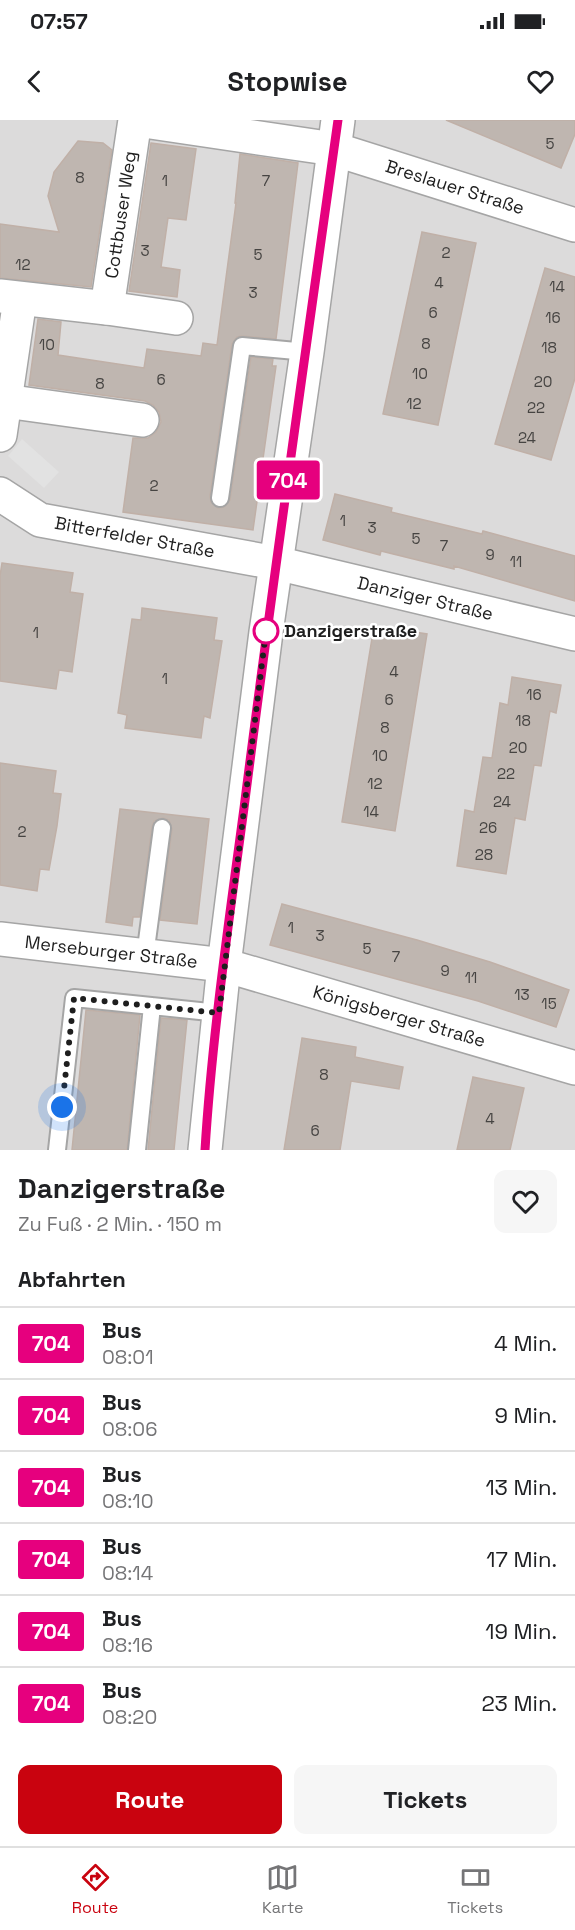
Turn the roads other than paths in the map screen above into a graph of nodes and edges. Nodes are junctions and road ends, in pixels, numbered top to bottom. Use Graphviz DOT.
graph roads {
  1 [pos="136,120"];
  2 [pos="273,130"];
  3 [pos="336,135"];
  4 [pos="575,225"];
  5 [pos="10,297"];
  6 [pos="107,308"];
  7 [pos="176,318"];
  8 [pos="307,352"];
  9 [pos="5,401"];
  10 [pos="142,420"];
  11 [pos="0,435"];
  12 [pos="0,494"];
  13 [pos="220,498"];
  14 [pos="276,563"];
  15 [pos="575,634"];
  16 [pos="162,828"];
  17 [pos="0,939"];
  18 [pos="145,956"];
  19 [pos="224,965"];
  20 [pos="152,1006"];
  21 [pos="219,1013"];
  22 [pos="575,1068"];
  23 [pos="57,1150"];
  24 [pos="137,1150"];
  25 [pos="206,1150"];
  1 -- 2 [label="street, Cottbuser Weg"];
  1 -- 6 [label="street, Cottbuser Weg"];
  2 -- 3 [label="street, Cottbuser Weg"];
  3 -- 4 [label="street, Breslauer Straße"];
  3 -- 8 [label="street"];
  5 -- 6 [label="street"];
  5 -- 9 [label="street"];
  6 -- 7 [label="street"];
  8 -- 13 [label="lane"];
  8 -- 14 [label="street"];
  9 -- 10 [label="street"];
  9 -- 11 [label="street"];
  12 -- 14 [label="street, Bitterfelder Straße"];
  14 -- 15 [label="street, Danziger Straße"];
  14 -- 19 [label="street"];
  16 -- 18 [label="lane"];
  17 -- 18 [label="street, Merseburger Straße"];
  18 -- 19 [label="street, Merseburger Straße"];
  19 -- 21 [label="street"];
  19 -- 22 [label="street, Königsberger Straße"];
  20 -- 21 [label="lane"];
  20 -- 23 [label="lane"];
  20 -- 24 [label="lane"];
  21 -- 25 [label="street"];
}
